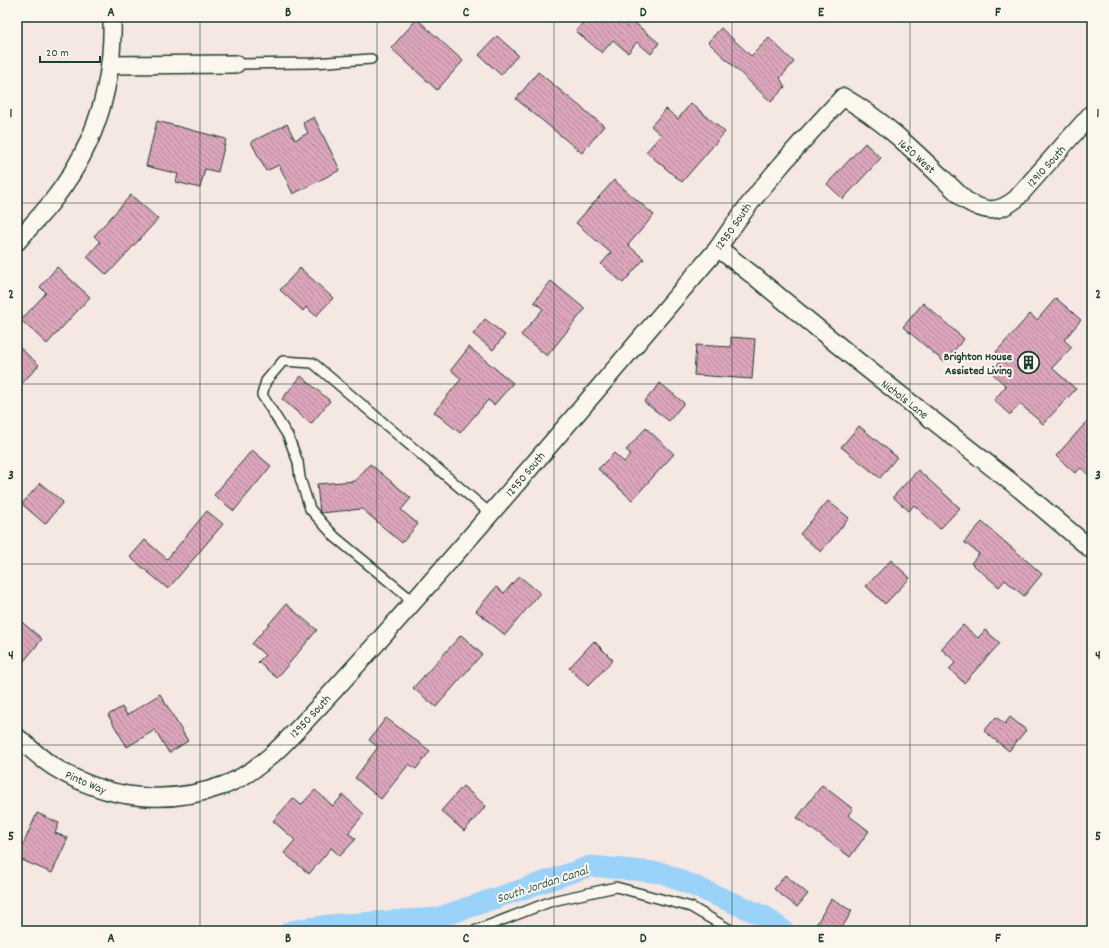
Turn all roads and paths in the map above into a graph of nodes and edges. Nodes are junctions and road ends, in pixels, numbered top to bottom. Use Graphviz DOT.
graph roads {
  1 [pos="112,17"];
  2 [pos="371,59"];
  3 [pos="236,64"];
  4 [pos="110,65"];
  5 [pos="843,97"];
  6 [pos="1092,113"];
  7 [pos="993,210"];
  8 [pos="17,242"];
  9 [pos="718,248"];
  10 [pos="491,514"];
  11 [pos="1092,550"];
  12 [pos="414,602"];
  13 [pos="17,737"];
  14 [pos="167,798"];
  15 [pos="474,931"];
  16 [pos="732,931"];
  1 -- 4 [label="street"];
  2 -- 3 [label="lane"];
  3 -- 4 [label="street"];
  4 -- 8 [label="street"];
  5 -- 7 [label="street, 1650 West"];
  5 -- 9 [label="street, 12950 South"];
  6 -- 7 [label="street, 12910 South"];
  9 -- 10 [label="street, 12950 South"];
  9 -- 11 [label="street, Nichols Lane"];
  10 -- 12 [label="street, 12950 South"];
  10 -- 12 [label="lane"];
  12 -- 14 [label="street, 12950 South"];
  13 -- 14 [label="street, Pinto Way"];
  15 -- 16 [label="lane"];
}
